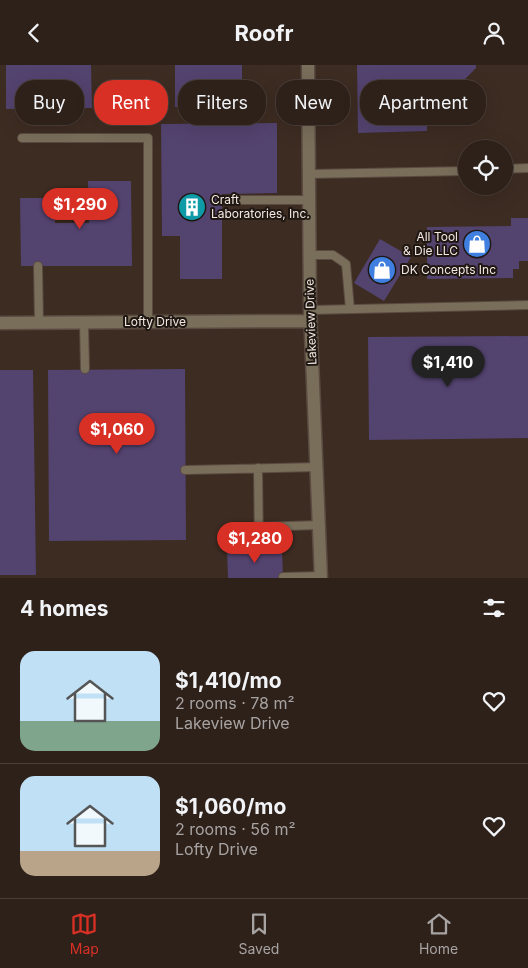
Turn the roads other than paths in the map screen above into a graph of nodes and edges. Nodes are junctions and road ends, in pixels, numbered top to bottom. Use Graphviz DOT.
graph roads {
  1 [pos="308,65"];
  2 [pos="22,138"];
  3 [pos="528,168"];
  4 [pos="513,169"];
  5 [pos="458,171"];
  6 [pos="309,174"];
  7 [pos="310,199"];
  8 [pos="222,200"];
  9 [pos="310,255"];
  10 [pos="38,266"];
  11 [pos="528,305"];
  12 [pos="350,309"];
  13 [pos="310,315"];
  14 [pos="148,322"];
  15 [pos="0,323"];
  16 [pos="39,323"];
  17 [pos="84,323"];
  18 [pos="85,369"];
  19 [pos="318,467"];
  20 [pos="258,468"];
  21 [pos="185,470"];
  22 [pos="319,525"];
  23 [pos="258,527"];
  24 [pos="258,549"];
  25 [pos="282,577"];
  26 [pos="321,577"];
  1 -- 6 [label="street, Lakeview Drive"];
  2 -- 14 [label="lane"];
  3 -- 4 [label="lane"];
  5 -- 6 [label="lane"];
  6 -- 7 [label="street, Lakeview Drive"];
  7 -- 8 [label="lane"];
  7 -- 9 [label="street, Lakeview Drive"];
  9 -- 12 [label="lane"];
  9 -- 13 [label="street, Lakeview Drive"];
  10 -- 16 [label="lane"];
  11 -- 12 [label="lane"];
  12 -- 13 [label="lane"];
  13 -- 14 [label="street, Lofty Drive"];
  13 -- 19 [label="street, Lakeview Drive"];
  14 -- 17 [label="street, Lofty Drive"];
  15 -- 16 [label="street, Lofty Drive"];
  16 -- 17 [label="street, Lofty Drive"];
  17 -- 18 [label="lane"];
  19 -- 20 [label="lane"];
  19 -- 22 [label="street, Lakeview Drive"];
  20 -- 21 [label="lane"];
  20 -- 23 [label="lane"];
  22 -- 23 [label="lane"];
  22 -- 26 [label="street, Lakeview Drive"];
  23 -- 24 [label="lane"];
  25 -- 26 [label="lane"];
}
